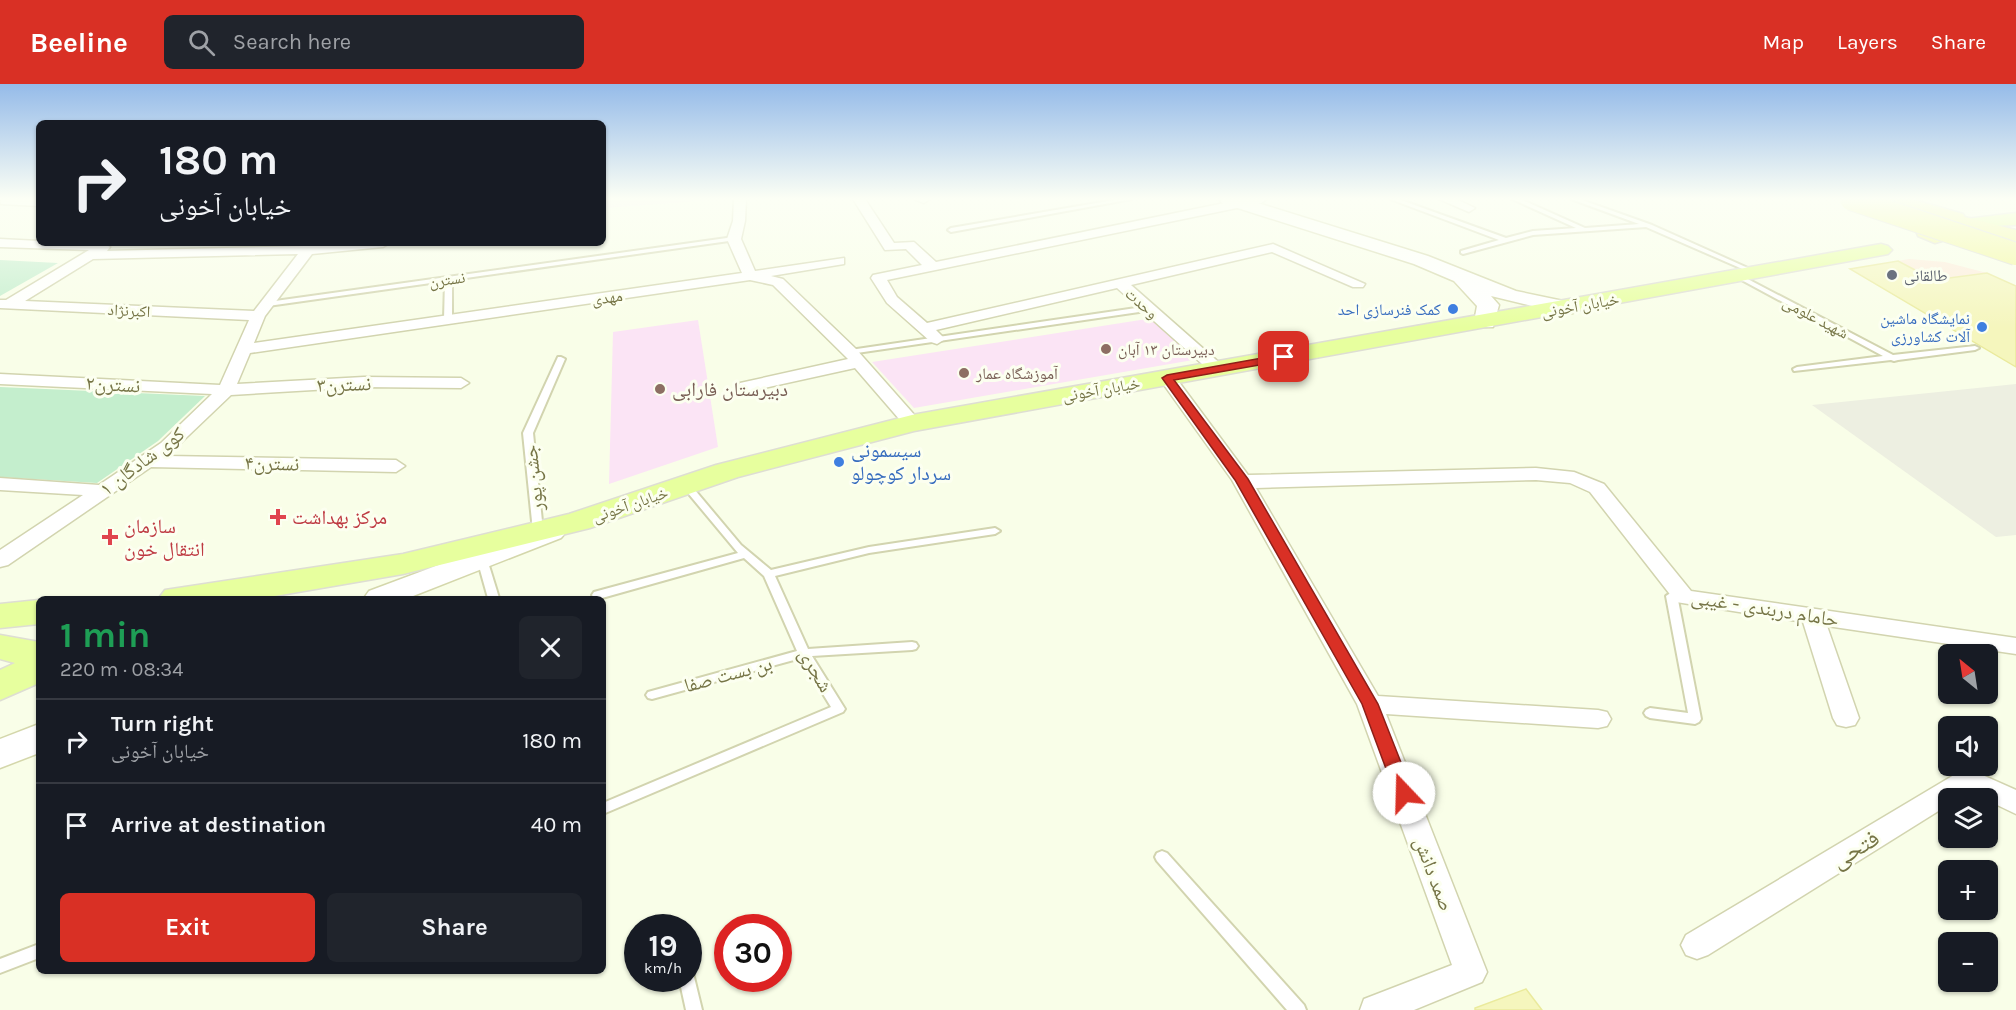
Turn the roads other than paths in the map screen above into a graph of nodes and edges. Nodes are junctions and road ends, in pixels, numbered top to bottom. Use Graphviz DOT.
graph roads {
  1 [pos="704,242"];
  2 [pos="736,242"];
  3 [pos="887,242"];
  4 [pos="1043,242"];
  5 [pos="1365,242"];
  6 [pos="1498,242"];
  7 [pos="1682,242"];
  8 [pos="1952,242"];
  9 [pos="2007,242"];
  10 [pos="0,243"];
  11 [pos="36,244"];
  12 [pos="104,246"];
  13 [pos="328,246"];
  14 [pos="1970,246"];
  15 [pos="310,247"];
  16 [pos="1881,250"];
  17 [pos="1463,252"];
  18 [pos="90,255"];
  19 [pos="839,261"];
  20 [pos="2016,264"];
  21 [pos="932,266"];
  22 [pos="1747,275"];
  23 [pos="750,276"];
  24 [pos="1461,277"];
  25 [pos="449,278"];
  26 [pos="1121,284"];
  27 [pos="1358,284"];
  28 [pos="4,304"];
  29 [pos="1565,308"];
  30 [pos="263,310"];
  31 [pos="1136,310"];
  32 [pos="448,319"];
  33 [pos="1485,322"];
  34 [pos="924,328"];
  35 [pos="937,339"];
  36 [pos="1975,348"];
  37 [pos="244,349"];
  38 [pos="854,357"];
  39 [pos="561,359"];
  40 [pos="1894,359"];
  41 [pos="1217,369"];
  42 [pos="1797,369"];
  43 [pos="1167,378"];
  44 [pos="0,379"];
  45 [pos="461,383"];
  46 [pos="746,387"];
  47 [pos="226,390"];
  48 [pos="912,423"];
  49 [pos="148,461"];
  50 [pos="396,466"];
  51 [pos="1241,479"];
  52 [pos="0,484"];
  53 [pos="686,485"];
  54 [pos="103,491"];
  55 [pos="579,521"];
  56 [pos="538,531"];
  57 [pos="995,531"];
  58 [pos="746,554"];
  59 [pos="482,559"];
  60 [pos="0,560"];
  61 [pos="769,574"];
  62 [pos="320,590"];
  63 [pos="598,595"];
  64 [pos="219,596"];
  65 [pos="385,596"];
  66 [pos="493,596"];
  67 [pos="1684,597"];
  68 [pos="36,612"];
  69 [pos="0,616"];
  70 [pos="1812,616"];
  71 [pos="912,646"];
  72 [pos="2016,646"];
  73 [pos="0,647"];
  74 [pos="804,653"];
  75 [pos="36,654"];
  76 [pos="36,668"];
  77 [pos="0,686"];
  78 [pos="652,695"];
  79 [pos="1370,704"];
  80 [pos="1650,713"];
  81 [pos="1846,718"];
  82 [pos="1598,719"];
  83 [pos="36,739"];
  84 [pos="0,754"];
  85 [pos="2016,803"];
  86 [pos="606,808"];
  87 [pos="1162,857"];
  88 [pos="1697,945"];
  89 [pos="36,952"];
  90 [pos="0,966"];
  91 [pos="690,992"];
  92 [pos="694,1010"];
  93 [pos="1298,1010"];
  94 [pos="1376,1010"];
  1 -- 25 [label="lane, نسترن"];
  2 -- 23 [label="street"];
  3 -- 21 [label="street"];
  4 -- 21 [label="street"];
  5 -- 24 [label="main road"];
  6 -- 17 [label="lane"];
  7 -- 22 [label="lane, شهید علومی"];
  8 -- 14 [label="highway"];
  9 -- 14 [label="highway"];
  10 -- 11 [label="street"];
  12 -- 18 [label="street"];
  13 -- 15 [label="street"];
  14 -- 20 [label="highway"];
  15 -- 18 [label="street"];
  15 -- 30 [label="street, کوی شادگان ۱"];
  16 -- 22 [label="main road, خیابان آخونی"];
  18 -- 28 [label="street"];
  19 -- 23 [label="street"];
  21 -- 34 [label="street"];
  22 -- 29 [label="main road, خیابان آخونی"];
  22 -- 40 [label="lane, شهید علومی"];
  23 -- 32 [label="street, مهدی"];
  23 -- 38 [label="street, مهدی"];
  24 -- 29 [label="main road"];
  24 -- 33 [label="main road"];
  25 -- 30 [label="lane, نسترن"];
  25 -- 32 [label="lane"];
  26 -- 27 [label="street"];
  26 -- 34 [label="street"];
  26 -- 41 [label="street, وحدت"];
  28 -- 30 [label="street, اکبرنژاد"];
  29 -- 33 [label="main road, خیابان آخونی"];
  30 -- 37 [label="street, کوی شادگان ۱"];
  31 -- 35 [label="lane"];
  32 -- 37 [label="street, مهدی"];
  33 -- 41 [label="main road, خیابان آخونی"];
  34 -- 35 [label="street"];
  35 -- 38 [label="lane"];
  36 -- 40 [label="lane"];
  37 -- 47 [label="street, کوی شادگان ۱"];
  38 -- 46 [label="street"];
  38 -- 48 [label="street, مهدی"];
  39 -- 56 [label="lane, جشن پور"];
  40 -- 42 [label="lane"];
  41 -- 43 [label="main road, خیابان آخونی"];
  43 -- 48 [label="main road, خیابان آخونی"];
  43 -- 51 [label="street, صمد دانش"];
  44 -- 47 [label="street, نسترن۲"];
  45 -- 47 [label="street, نسترن۳"];
  47 -- 49 [label="street, کوی شادگان ۱"];
  48 -- 53 [label="main road, خیابان آخونی"];
  49 -- 50 [label="street, نسترن۴"];
  49 -- 54 [label="street, کوی شادگان ۱"];
  51 -- 67 [label="street, حامام دربندی - غیبی"];
  51 -- 79 [label="street, صمد دانش"];
  52 -- 54 [label="street"];
  53 -- 55 [label="main road, خیابان آخونی"];
  53 -- 58 [label="lane, شجری"];
  54 -- 60 [label="street, کوی شادگان ۱"];
  55 -- 56 [label="main road, خیابان آخونی"];
  55 -- 59 [label="main road"];
  56 -- 62 [label="main road, خیابان آخونی"];
  57 -- 61 [label="lane"];
  58 -- 61 [label="lane, شجری"];
  58 -- 63 [label="lane"];
  59 -- 65 [label="main road"];
  59 -- 66 [label="lane"];
  61 -- 74 [label="lane, شجری"];
  62 -- 64 [label="main road, خیابان آخونی"];
  67 -- 70 [label="street, حامام دربندی - غیبی"];
  67 -- 80 [label="lane"];
  68 -- 69 [label="main road"];
  70 -- 72 [label="street, حامام دربندی - غیبی"];
  70 -- 81 [label="street"];
  71 -- 74 [label="lane, بن بست صفا"];
  73 -- 75 [label="main road"];
  74 -- 78 [label="lane, بن بست صفا"];
  74 -- 86 [label="lane, شجری"];
  76 -- 77 [label="main road"];
  79 -- 82 [label="street"];
  79 -- 94 [label="street, صمد دانش"];
  83 -- 84 [label="main road"];
  85 -- 88 [label="street, فتحی"];
  87 -- 93 [label="lane"];
  89 -- 90 [label="lane"];
  91 -- 92 [label="lane"];
}
